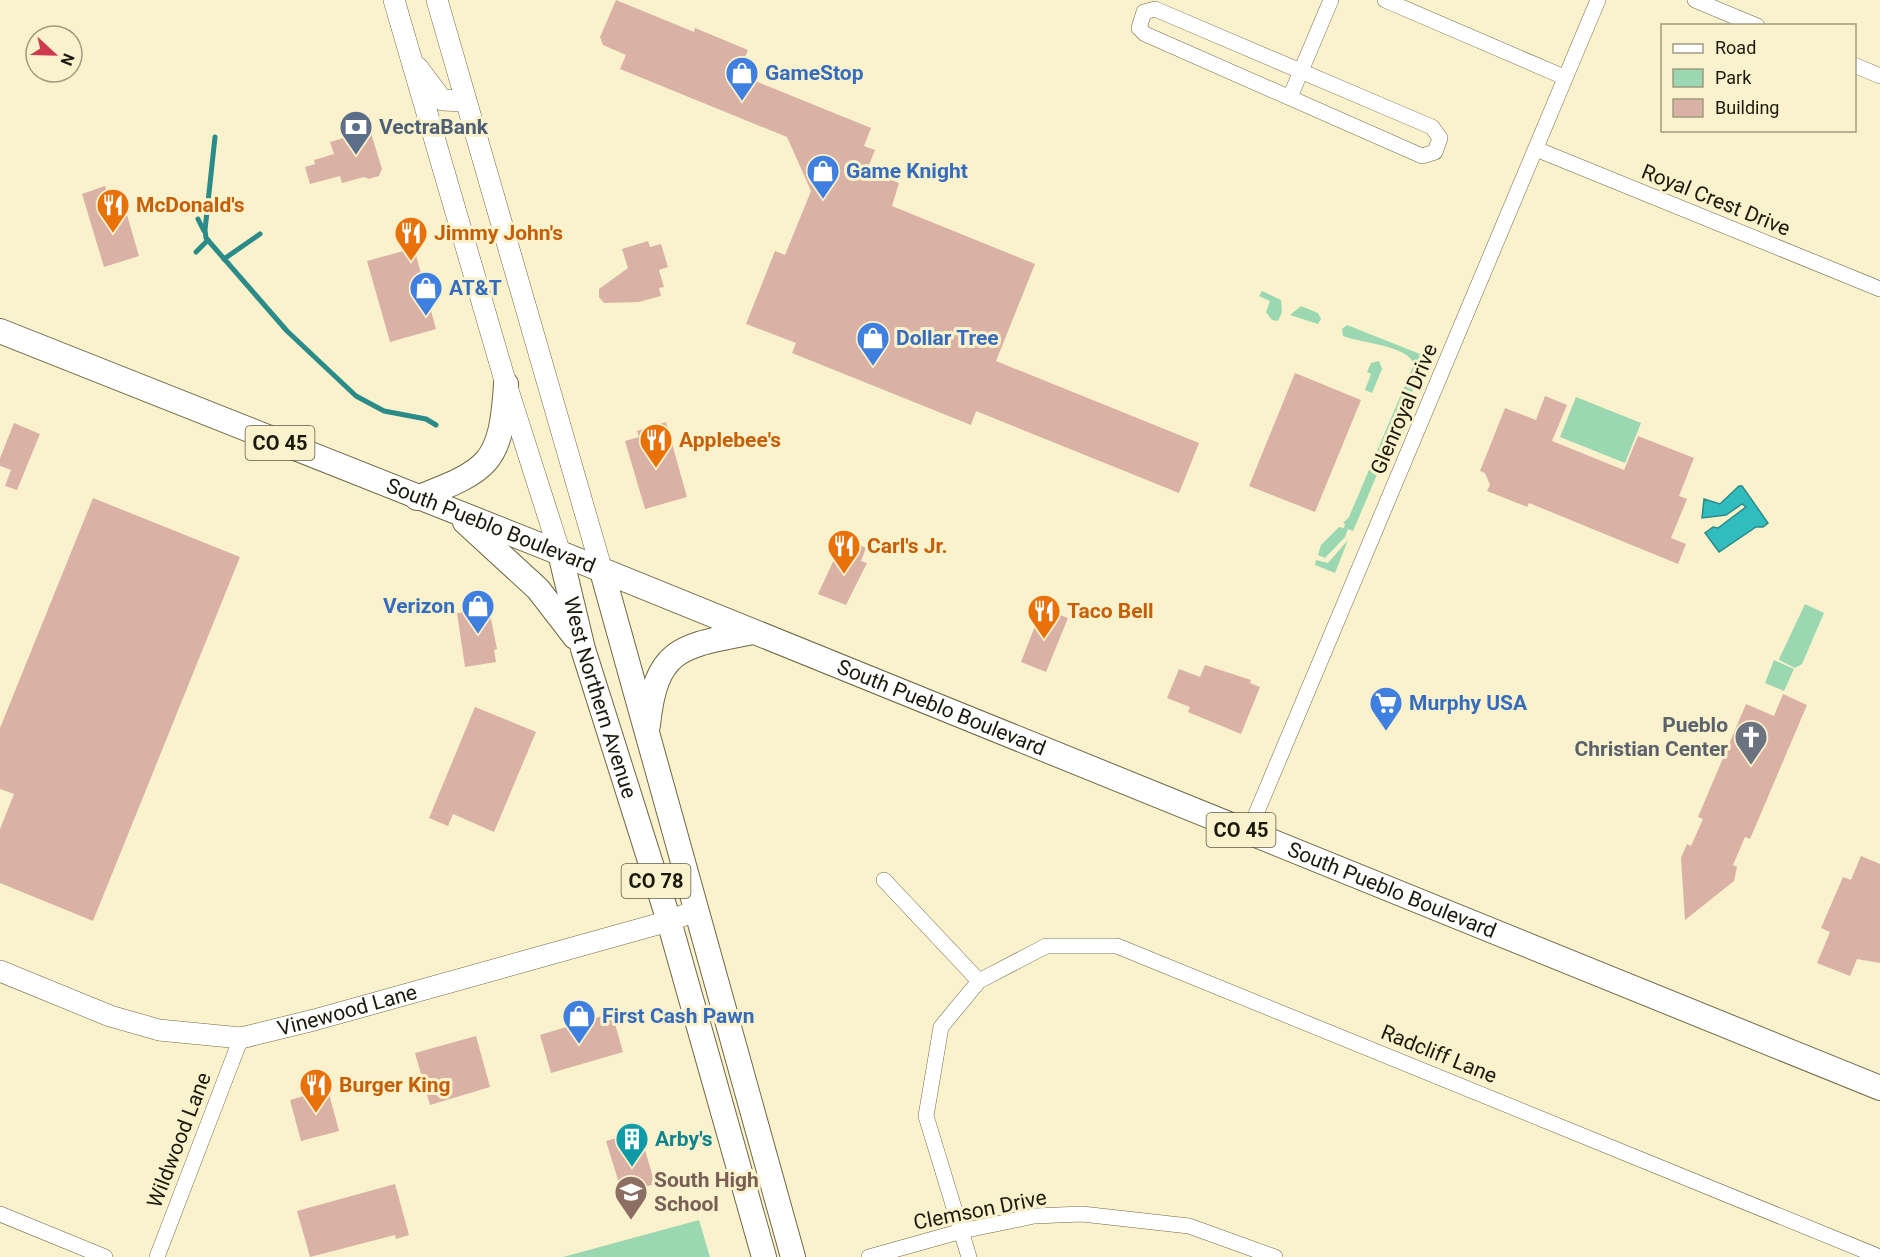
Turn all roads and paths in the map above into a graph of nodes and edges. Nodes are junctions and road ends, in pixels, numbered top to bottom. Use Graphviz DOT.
graph roads {
  1 [pos="394,0"];
  2 [pos="437,0"];
  3 [pos="1331,0"];
  4 [pos="1385,0"];
  5 [pos="1598,0"];
  6 [pos="1695,0"];
  7 [pos="1752,24"];
  8 [pos="409,55"];
  9 [pos="1856,66"];
  10 [pos="1301,71"];
  11 [pos="1880,76"];
  12 [pos="1564,77"];
  13 [pos="1290,98"];
  14 [pos="466,101"];
  15 [pos="1536,149"];
  16 [pos="1880,289"];
  17 [pos="0,331"];
  18 [pos="506,384"];
  19 [pos="417,498"];
  20 [pos="457,514"];
  21 [pos="560,553"];
  22 [pos="602,571"];
  23 [pos="753,632"];
  24 [pos="583,649"];
  25 [pos="647,737"];
  26 [pos="1248,833"];
  27 [pos="884,880"];
  28 [pos="695,911"];
  29 [pos="669,921"];
  30 [pos="0,971"];
  31 [pos="979,981"];
  32 [pos="241,1038"];
  33 [pos="1880,1088"];
  34 [pos="0,1214"];
  35 [pos="962,1231"];
  36 [pos="105,1257"];
  37 [pos="157,1257"];
  38 [pos="764,1257"];
  39 [pos="794,1257"];
  40 [pos="869,1257"];
  41 [pos="969,1257"];
  42 [pos="1275,1257"];
  43 [pos="1880,1257"];
  1 -- 8 [label="main road, West Northern Avenue / CO 78"];
  2 -- 14 [label="main road, West Northern Avenue / CO 78"];
  3 -- 10 [label="street"];
  4 -- 12 [label="street"];
  5 -- 12 [label="street, Glenroyal Drive"];
  6 -- 7 [label="street"];
  8 -- 14 [label="main road"];
  8 -- 18 [label="main road, West Northern Avenue / CO 78"];
  9 -- 11 [label="street"];
  10 -- 13 [label="street"];
  10 -- 13 [label="street"];
  10 -- 13 [label="street"];
  12 -- 15 [label="street, Glenroyal Drive"];
  14 -- 22 [label="main road, West Northern Avenue / CO 78"];
  15 -- 16 [label="street, Royal Crest Drive"];
  15 -- 26 [label="street, Glenroyal Drive"];
  17 -- 19 [label="main road, South Pueblo Boulevard / CO 45"];
  18 -- 19 [label="main road"];
  18 -- 21 [label="main road, West Northern Avenue / CO 78"];
  19 -- 20 [label="main road, South Pueblo Boulevard / CO 45"];
  20 -- 21 [label="main road, South Pueblo Boulevard / CO 45"];
  20 -- 24 [label="main road"];
  21 -- 22 [label="main road, South Pueblo Boulevard / CO 45"];
  21 -- 24 [label="main road, West Northern Avenue / CO 78"];
  22 -- 23 [label="main road, South Pueblo Boulevard / CO 45"];
  22 -- 25 [label="main road, West Northern Avenue / CO 78"];
  23 -- 25 [label="main road"];
  23 -- 26 [label="main road, South Pueblo Boulevard / CO 45"];
  24 -- 29 [label="main road, West Northern Avenue / CO 78"];
  25 -- 28 [label="main road, West Northern Avenue / CO 78"];
  26 -- 33 [label="main road, South Pueblo Boulevard / CO 45"];
  27 -- 31 [label="street"];
  28 -- 29 [label="main road, Vinewood Lane"];
  28 -- 39 [label="main road, West Northern Avenue / CO 78"];
  29 -- 32 [label="main road, Vinewood Lane"];
  29 -- 38 [label="main road, West Northern Avenue / CO 78"];
  30 -- 32 [label="main road, Vinewood Lane"];
  31 -- 35 [label="street, Radcliff Lane"];
  31 -- 43 [label="street, Radcliff Lane"];
  32 -- 37 [label="street, Wildwood Lane"];
  34 -- 36 [label="street"];
  35 -- 40 [label="street, Clemson Drive"];
  35 -- 41 [label="street, Radcliff Lane"];
  35 -- 42 [label="street, Clemson Drive"];
}
